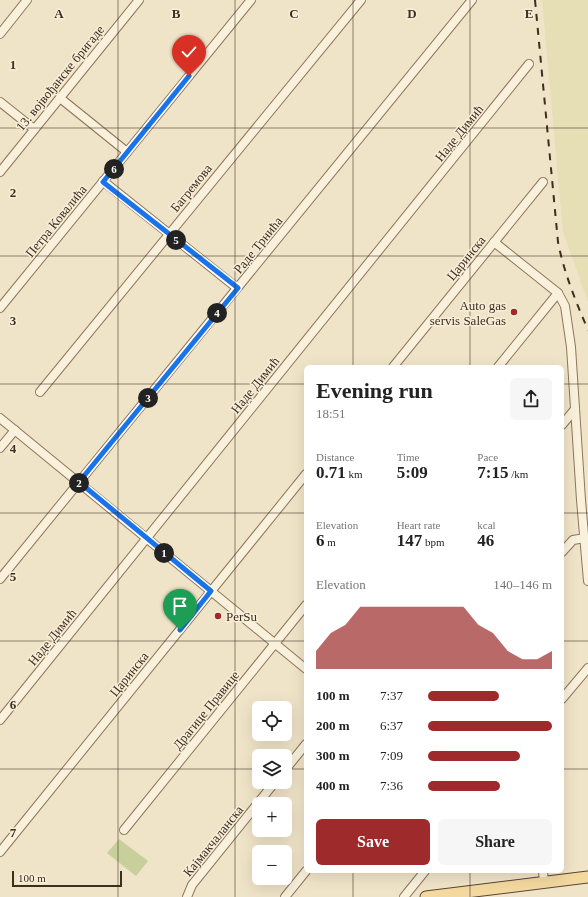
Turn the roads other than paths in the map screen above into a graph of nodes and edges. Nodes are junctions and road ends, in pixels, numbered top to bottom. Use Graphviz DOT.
graph roads {
  1 [pos="27,0"];
  2 [pos="139,0"];
  3 [pos="251,0"];
  4 [pos="362,0"];
  5 [pos="472,0"];
  6 [pos="0,34"];
  7 [pos="529,64"];
  8 [pos="60,98"];
  9 [pos="0,102"];
  10 [pos="34,129"];
  11 [pos="127,152"];
  12 [pos="0,172"];
  13 [pos="103,182"];
  14 [pos="543,182"];
  15 [pos="169,234"];
  16 [pos="494,242"];
  17 [pos="238,288"];
  18 [pos="558,293"];
  19 [pos="0,308"];
  20 [pos="395,365"];
  21 [pos="500,365"];
  22 [pos="40,392"];
  23 [pos="575,409"];
  24 [pos="0,418"];
  25 [pos="564,423"];
  26 [pos="15,430"];
  27 [pos="0,448"];
  28 [pos="304,476"];
  29 [pos="79,482"];
  30 [pos="147,538"];
  31 [pos="585,538"];
  32 [pos="564,550"];
  33 [pos="0,579"];
  34 [pos="588,581"];
  35 [pos="211,591"];
  36 [pos="304,607"];
  37 [pos="275,643"];
  38 [pos="304,667"];
  39 [pos="588,668"];
  40 [pos="564,698"];
  41 [pos="0,720"];
  42 [pos="304,746"];
  43 [pos="292,761"];
  44 [pos="269,789"];
  45 [pos="124,830"];
  46 [pos="0,852"];
  47 [pos="304,873"];
  48 [pos="423,873"];
  49 [pos="543,873"];
  50 [pos="588,877"];
  51 [pos="544,883"];
  52 [pos="187,897"];
  53 [pos="285,897"];
  54 [pos="404,897"];
  55 [pos="426,897"];
  1 -- 6 [label="street"];
  2 -- 8 [label="street, 13. војвођанске бригаде"];
  3 -- 11 [label="street, Петра Ковалића"];
  4 -- 15 [label="street, Багремова"];
  5 -- 17 [label="street, Раде Трнића"];
  7 -- 30 [label="street, Наде Димић"];
  8 -- 10 [label="street, 13. војвођанске бригаде"];
  8 -- 11 [label="street"];
  9 -- 10 [label="street"];
  10 -- 12 [label="street, 13. војвођанске бригаде"];
  11 -- 13 [label="street, Петра Ковалића"];
  13 -- 15 [label="street"];
  13 -- 19 [label="street, Петра Ковалића"];
  14 -- 16 [label="street, Царинска"];
  15 -- 17 [label="street"];
  15 -- 22 [label="street, Багремова"];
  16 -- 18 [label="street"];
  16 -- 20 [label="street, Царинска"];
  17 -- 29 [label="street, Раде Трнића"];
  18 -- 21 [label="street"];
  18 -- 23 [label="street"];
  23 -- 25 [label="street"];
  23 -- 31 [label="street"];
  24 -- 26 [label="street"];
  26 -- 27 [label="street"];
  26 -- 29 [label="street"];
  28 -- 35 [label="street, Царинска"];
  29 -- 30 [label="street"];
  29 -- 33 [label="street, Раде Трнића"];
  30 -- 35 [label="street"];
  30 -- 41 [label="street, Наде Димић"];
  31 -- 32 [label="street"];
  31 -- 34 [label="street"];
  35 -- 37 [label="street"];
  35 -- 46 [label="street, Царинска"];
  36 -- 37 [label="street, Драгице Правице"];
  37 -- 38 [label="street"];
  37 -- 45 [label="street, Драгице Правице"];
  39 -- 40 [label="street"];
  42 -- 43 [label="street"];
  44 -- 52 [label="street, Кајмакчаланска"];
  47 -- 53 [label="street"];
  48 -- 54 [label="street"];
  49 -- 51 [label="street"];
  50 -- 51 [label="main road"];
  51 -- 55 [label="main road"];
}
